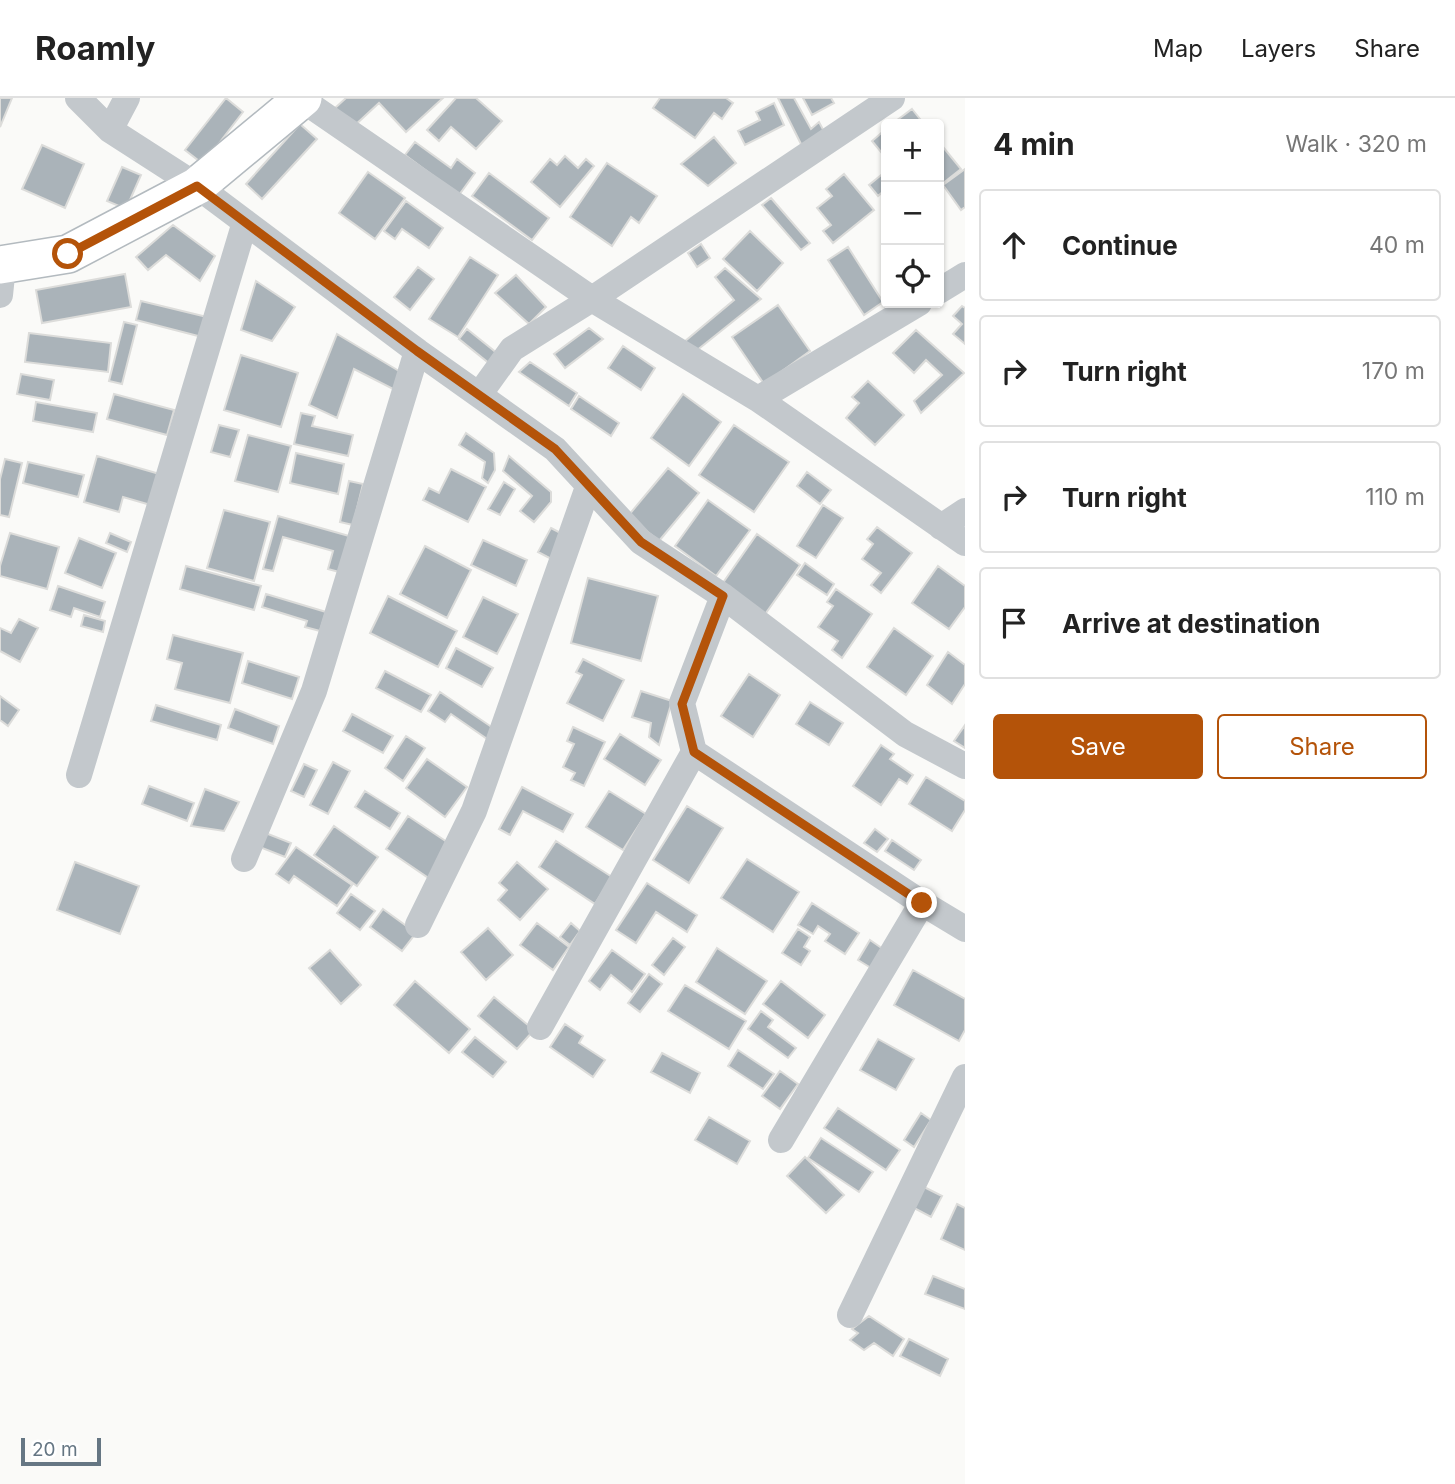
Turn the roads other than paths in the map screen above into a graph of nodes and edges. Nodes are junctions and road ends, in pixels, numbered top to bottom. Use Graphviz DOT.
graph roads {
  1 [pos="78,98"];
  2 [pos="127,98"];
  3 [pos="892,98"];
  4 [pos="302,99"];
  5 [pos="110,130"];
  6 [pos="197,186"];
  7 [pos="245,222"];
  8 [pos="1,275"];
  9 [pos="965,275"];
  10 [pos="944,288"];
  11 [pos="592,299"];
  12 [pos="911,308"];
  13 [pos="417,351"];
  14 [pos="479,394"];
  15 [pos="758,399"];
  16 [pos="588,487"];
  17 [pos="965,511"];
  18 [pos="941,527"];
  19 [pos="965,542"];
  20 [pos="723,596"];
  21 [pos="694,752"];
  22 [pos="965,766"];
  23 [pos="79,775"];
  24 [pos="244,859"];
  25 [pos="922,903"];
  26 [pos="418,925"];
  27 [pos="965,929"];
  28 [pos="540,1027"];
  29 [pos="965,1077"];
  30 [pos="781,1140"];
  31 [pos="850,1315"];
  1 -- 5 [label="street"];
  2 -- 5 [label="street"];
  3 -- 11 [label="street"];
  4 -- 6 [label="main road"];
  4 -- 11 [label="street"];
  5 -- 6 [label="street"];
  6 -- 7 [label="street"];
  6 -- 8 [label="main road"];
  7 -- 13 [label="street"];
  7 -- 23 [label="street"];
  9 -- 10 [label="street"];
  11 -- 14 [label="street"];
  11 -- 15 [label="street"];
  12 -- 15 [label="street"];
  13 -- 14 [label="street"];
  13 -- 24 [label="street"];
  14 -- 16 [label="street"];
  15 -- 18 [label="street"];
  16 -- 20 [label="street"];
  16 -- 26 [label="street"];
  17 -- 18 [label="street"];
  18 -- 19 [label="street"];
  20 -- 21 [label="street"];
  20 -- 22 [label="street"];
  21 -- 25 [label="street"];
  21 -- 28 [label="street"];
  25 -- 27 [label="street"];
  25 -- 30 [label="street"];
  29 -- 31 [label="street"];
}
